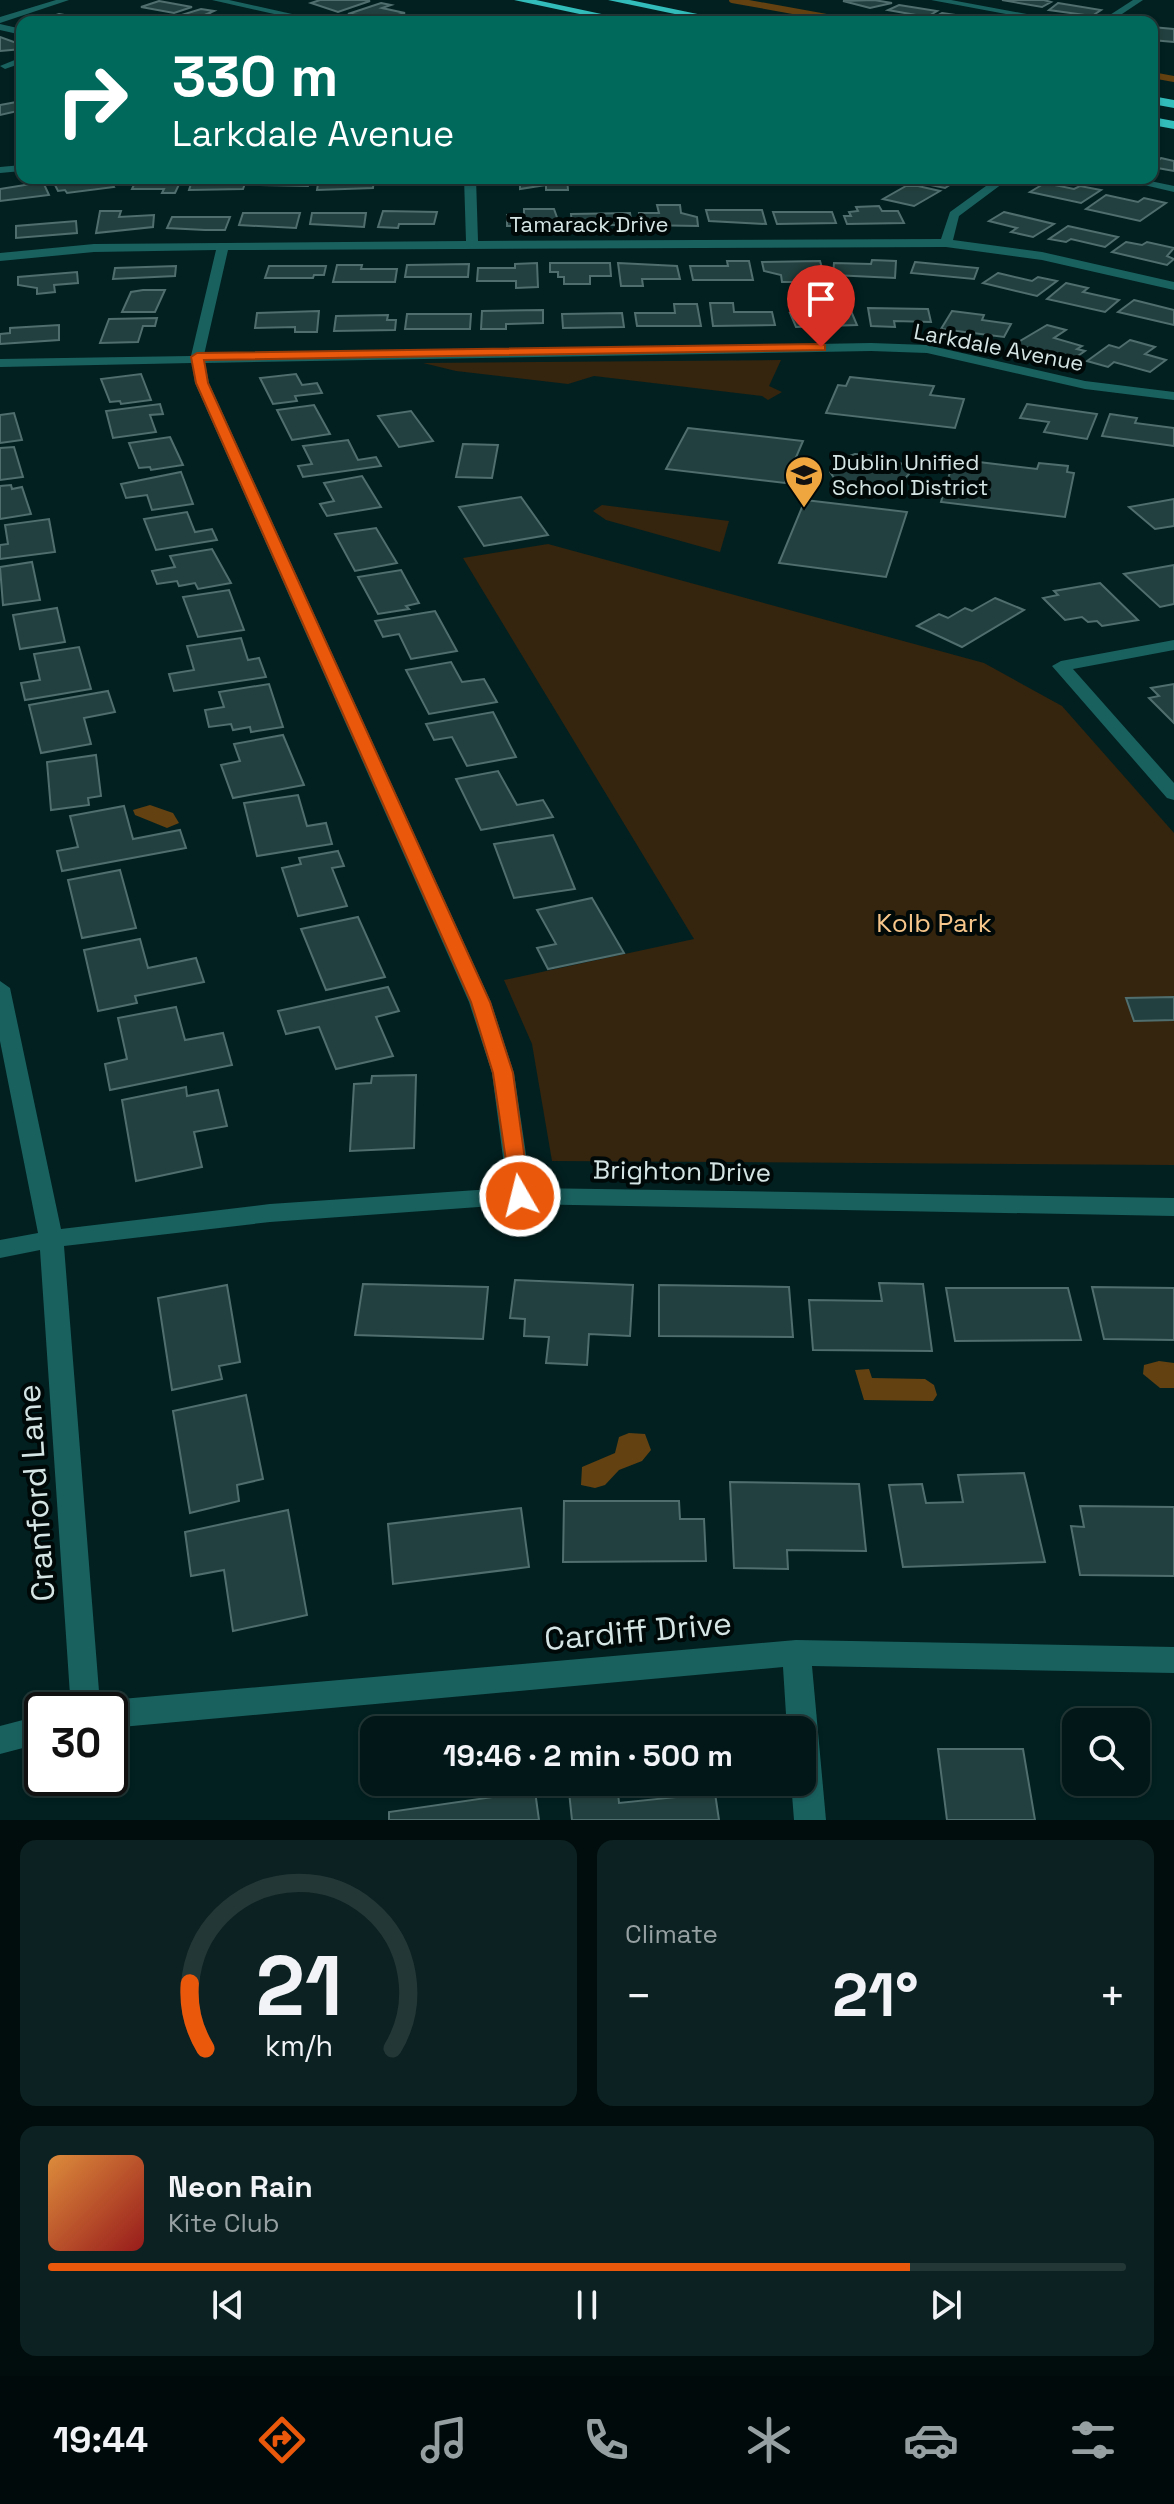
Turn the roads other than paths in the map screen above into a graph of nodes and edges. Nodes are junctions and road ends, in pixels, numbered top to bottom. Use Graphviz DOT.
graph roads {
  1 [pos="65,0"];
  2 [pos="216,0"];
  3 [pos="519,0"];
  4 [pos="613,0"];
  5 [pos="935,0"];
  6 [pos="1139,0"];
  7 [pos="294,16"];
  8 [pos="603,16"];
  9 [pos="699,16"];
  10 [pos="1030,16"];
  11 [pos="1114,16"];
  12 [pos="0,20"];
  13 [pos="16,62"];
  14 [pos="5,66"];
  15 [pos="470,184"];
  16 [pos="996,184"];
  17 [pos="1149,184"];
  18 [pos="1174,189"];
  19 [pos="946,243"];
  20 [pos="472,244"];
  21 [pos="223,246"];
  22 [pos="0,257"];
  23 [pos="1174,286"];
  24 [pos="197,357"];
  25 [pos="0,363"];
  26 [pos="1174,396"];
  27 [pos="1174,645"];
  28 [pos="1174,794"];
  29 [pos="0,988"];
  30 [pos="520,1196"];
  31 [pos="1174,1207"];
  32 [pos="51,1239"];
  33 [pos="0,1249"];
  34 [pos="796,1653"];
  35 [pos="1174,1660"];
  36 [pos="85,1692"];
  37 [pos="128,1712"];
  38 [pos="24,1734"];
  39 [pos="0,1740"];
  40 [pos="810,1820"];
  1 -- 12 [label="street"];
  2 -- 7 [label="street"];
  3 -- 8 [label="highway"];
  4 -- 9 [label="highway"];
  5 -- 10 [label="street"];
  6 -- 11 [label="street"];
  13 -- 14 [label="street"];
  15 -- 20 [label="street"];
  16 -- 19 [label="street"];
  17 -- 18 [label="street"];
  19 -- 20 [label="street, Tamarack Drive"];
  19 -- 23 [label="street, Tamarack Drive"];
  20 -- 21 [label="street, Tamarack Drive"];
  21 -- 22 [label="street, Tamarack Drive"];
  21 -- 24 [label="street"];
  24 -- 25 [label="street, Larkdale Avenue"];
  24 -- 26 [label="street, Larkdale Avenue"];
  24 -- 30 [label="street"];
  27 -- 28 [label="street"];
  29 -- 32 [label="street, Cranford Lane"];
  30 -- 31 [label="street, Brighton Drive"];
  30 -- 32 [label="street, Brighton Drive"];
  32 -- 33 [label="street, Brighton Drive"];
  32 -- 36 [label="street, Cranford Lane"];
  34 -- 35 [label="street, Cardiff Drive"];
  34 -- 37 [label="street, Cardiff Drive"];
  34 -- 40 [label="street"];
  38 -- 39 [label="street"];
}
